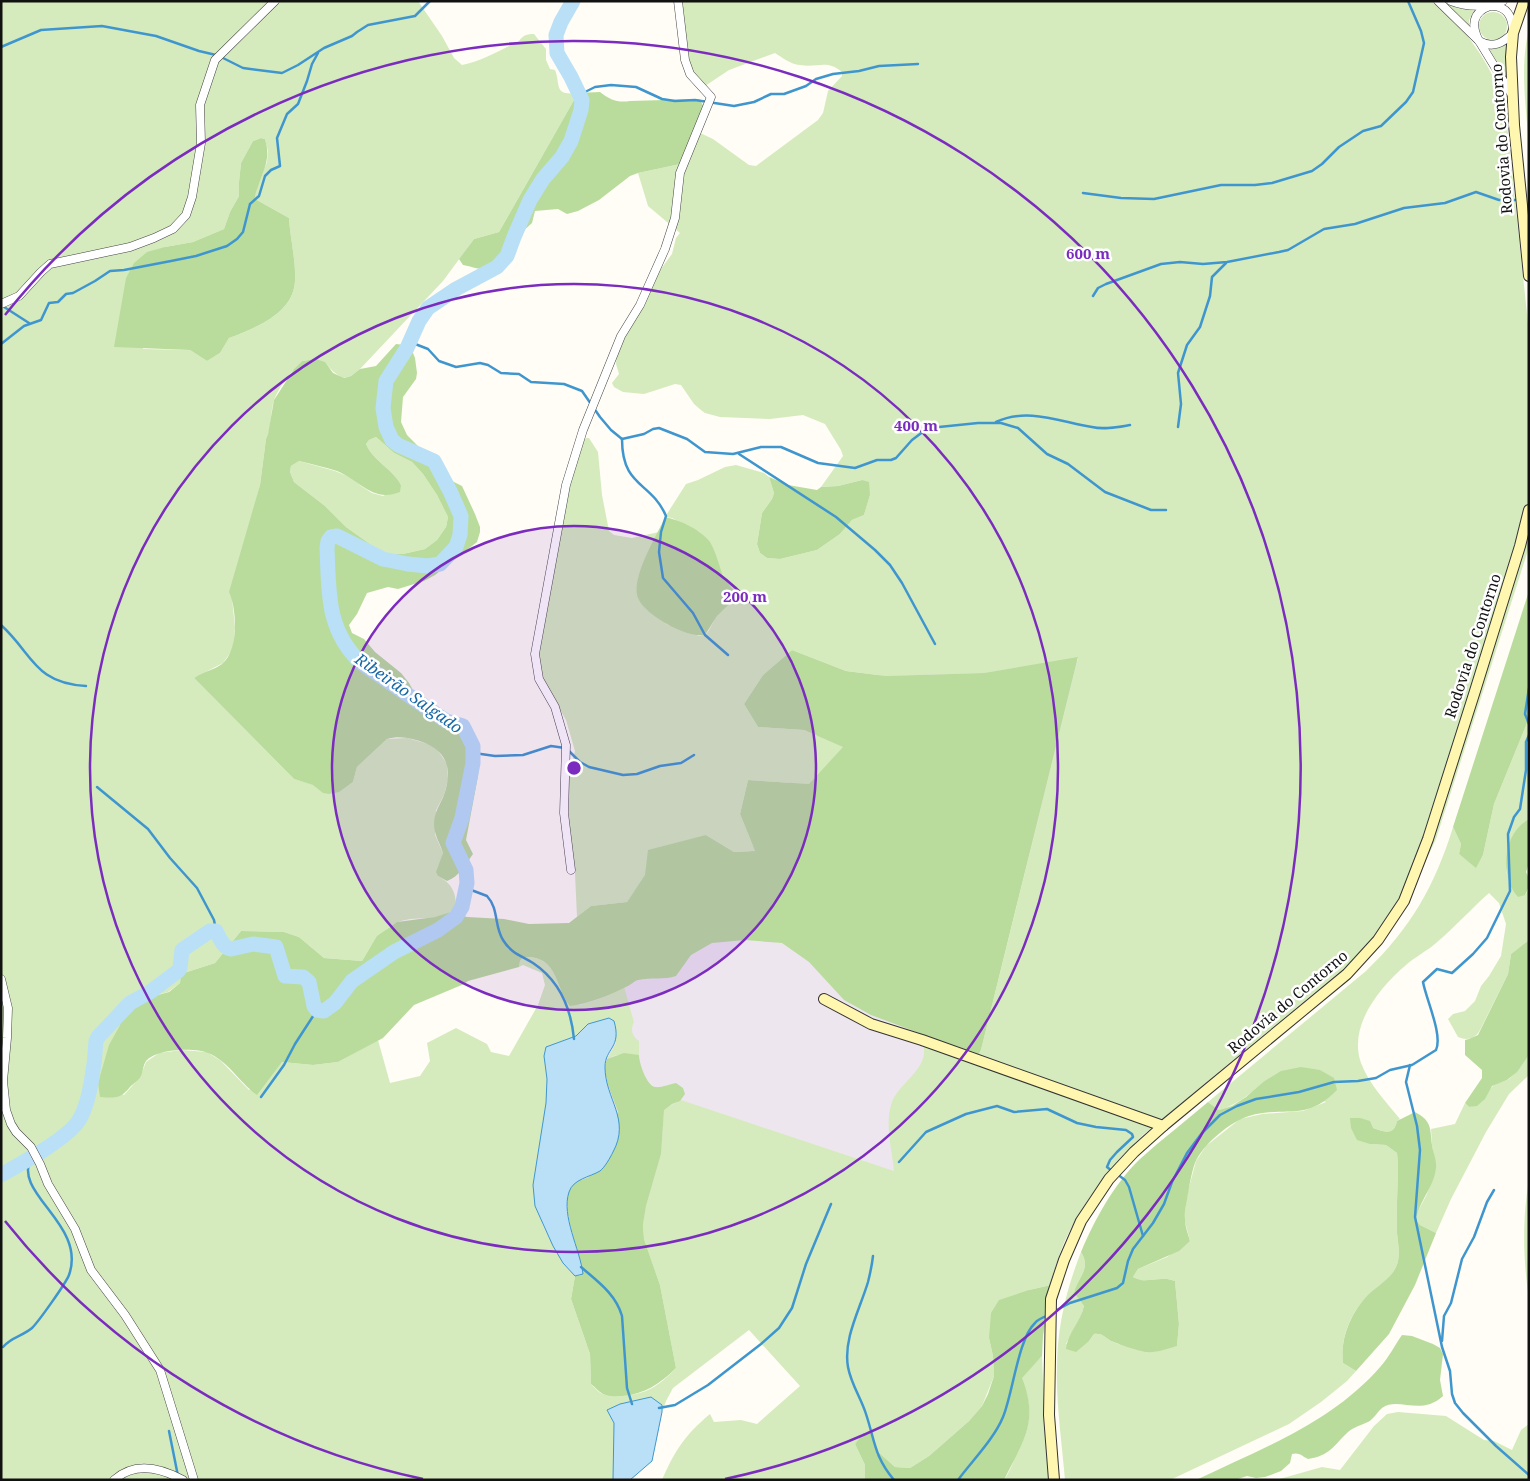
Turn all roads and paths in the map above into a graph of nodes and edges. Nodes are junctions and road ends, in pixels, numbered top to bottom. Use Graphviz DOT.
graph roads {
  1 [pos="275,1"];
  2 [pos="678,1"];
  3 [pos="1438,1"];
  4 [pos="1451,1"];
  5 [pos="1503,1"];
  6 [pos="1524,1"];
  7 [pos="1490,6"];
  8 [pos="1513,33"];
  9 [pos="1479,41"];
  10 [pos="1513,97"];
  11 [pos="1529,276"];
  12 [pos="1,304"];
  13 [pos="1529,510"];
  14 [pos="571,870"];
  15 [pos="1,979"];
  16 [pos="824,999"];
  17 [pos="1163,1126"];
  18 [pos="114,1480"];
  19 [pos="184,1480"];
  20 [pos="194,1480"];
  21 [pos="1054,1480"];
  1 -- 12 [label="street"];
  2 -- 14 [label="street"];
  3 -- 9 [label="street"];
  4 -- 7 [label="street"];
  5 -- 7 [label="street"];
  6 -- 8 [label="main road, Rodovia do Contorno"];
  7 -- 8 [label="street"];
  7 -- 9 [label="street"];
  8 -- 9 [label="street"];
  8 -- 10 [label="main road, Rodovia do Contorno"];
  9 -- 10 [label="street"];
  10 -- 11 [label="main road, Rodovia do Contorno"];
  13 -- 17 [label="main road, Rodovia do Contorno"];
  15 -- 20 [label="street"];
  16 -- 17 [label="main road"];
  17 -- 21 [label="main road, Rodovia do Contorno"];
  18 -- 19 [label="street"];
}
